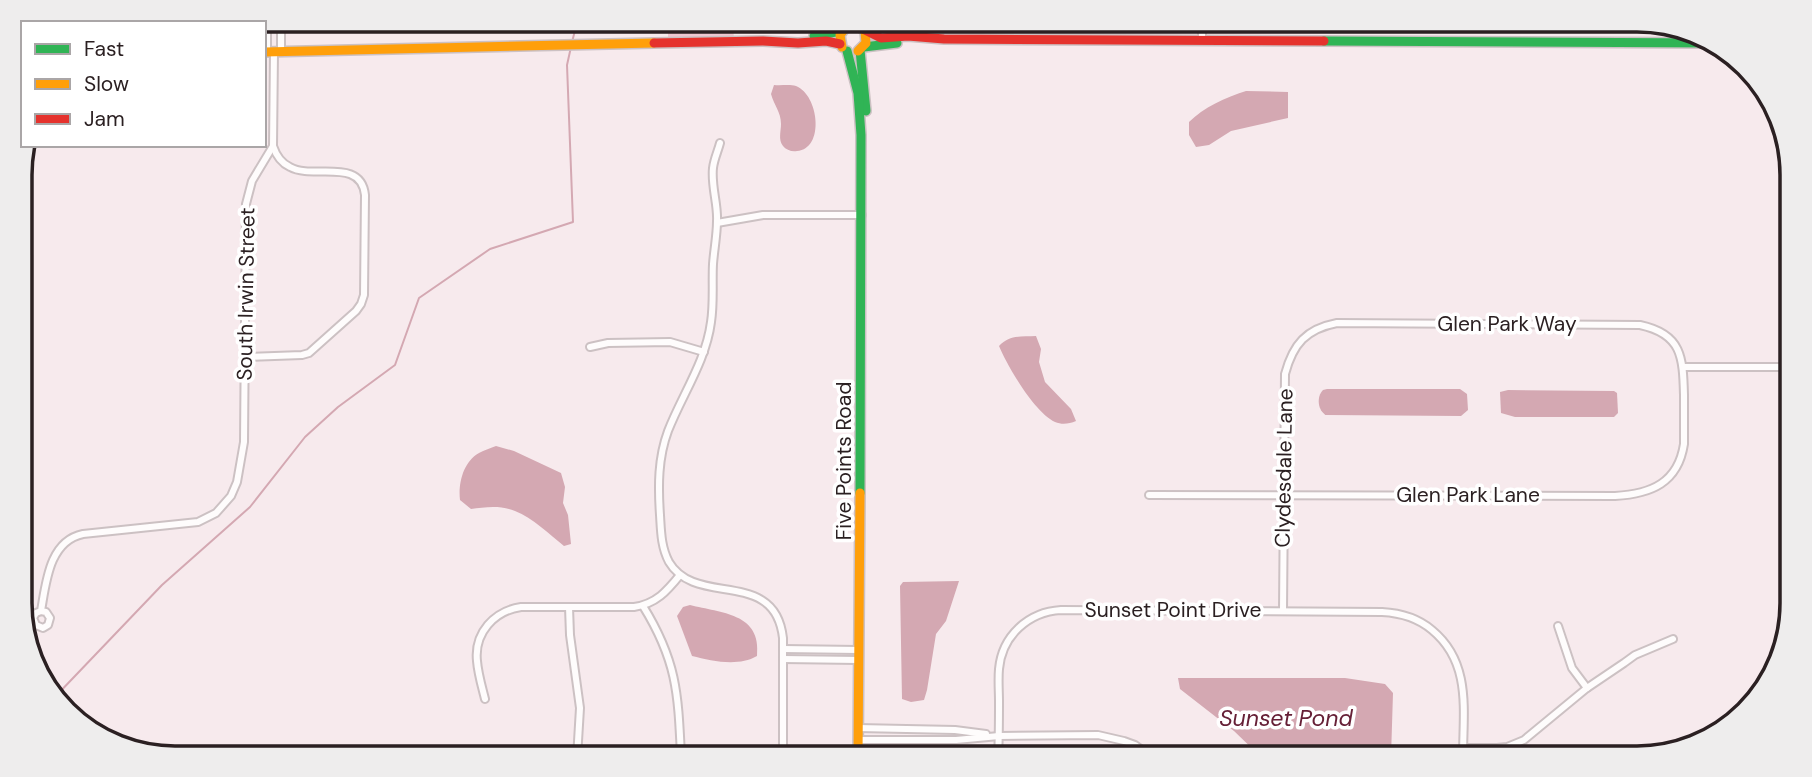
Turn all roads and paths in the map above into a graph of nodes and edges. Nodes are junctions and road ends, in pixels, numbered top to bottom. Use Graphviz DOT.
graph roads {
  1 [pos="269,32"];
  2 [pos="277,32"];
  3 [pos="831,32"];
  4 [pos="841,32"];
  5 [pos="864,32"];
  6 [pos="873,32"];
  7 [pos="1202,32"];
  8 [pos="944,39"];
  9 [pos="1202,40"];
  10 [pos="763,41"];
  11 [pos="1694,43"];
  12 [pos="844,48"];
  13 [pos="862,49"];
  14 [pos="272,52"];
  15 [pos="720,143"];
  16 [pos="273,146"];
  17 [pos="862,164"];
  18 [pos="862,215"];
  19 [pos="717,222"];
  20 [pos="1311,332"];
  21 [pos="590,347"];
  22 [pos="704,352"];
  23 [pos="244,357"];
  24 [pos="1683,367"];
  25 [pos="1780,367"];
  26 [pos="1149,495"];
  27 [pos="1284,495"];
  28 [pos="680,575"];
  29 [pos="643,606"];
  30 [pos="569,607"];
  31 [pos="41,611"];
  32 [pos="1283,611"];
  33 [pos="1558,626"];
  34 [pos="1446,629"];
  35 [pos="1440,636"];
  36 [pos="1672,639"];
  37 [pos="783,649"];
  38 [pos="858,650"];
  39 [pos="783,659"];
  40 [pos="858,660"];
  41 [pos="1587,688"];
  42 [pos="485,699"];
  43 [pos="858,728"];
  44 [pos="999,736"];
  45 [pos="858,740"];
  46 [pos="999,745"];
  47 [pos="1135,745"];
  48 [pos="1463,745"];
  49 [pos="1512,745"];
  50 [pos="578,746"];
  51 [pos="680,746"];
  52 [pos="783,746"];
  53 [pos="858,746"];
  1 -- 14 [label="street"];
  2 -- 14 [label="street"];
  3 -- 10 [label="main road"];
  4 -- 12 [label="main road"];
  5 -- 13 [label="main road"];
  6 -- 8 [label="main road"];
  7 -- 9 [label="street"];
  8 -- 9 [label="main road"];
  8 -- 13 [label="main road"];
  9 -- 11 [label="main road"];
  10 -- 12 [label="main road"];
  10 -- 14 [label="main road"];
  12 -- 13 [label="main road"];
  12 -- 17 [label="main road"];
  13 -- 17 [label="main road"];
  14 -- 16 [label="street, South Irwin Street"];
  15 -- 19 [label="street"];
  16 -- 23 [label="street, South Irwin Street"];
  16 -- 23 [label="street"];
  17 -- 18 [label="main road, Five Points Road"];
  18 -- 19 [label="street"];
  18 -- 38 [label="main road, Five Points Road"];
  19 -- 22 [label="street"];
  20 -- 24 [label="street, Glen Park Way"];
  20 -- 27 [label="street, Clydesdale Lane"];
  21 -- 22 [label="street"];
  22 -- 28 [label="street"];
  23 -- 31 [label="street, South Irwin Street"];
  24 -- 25 [label="street"];
  24 -- 27 [label="street, Glen Park Lane"];
  26 -- 27 [label="street, Glen Park Lane"];
  27 -- 32 [label="street, Clydesdale Lane"];
  28 -- 29 [label="street"];
  28 -- 37 [label="street"];
  29 -- 30 [label="street"];
  29 -- 51 [label="street"];
  30 -- 42 [label="street"];
  30 -- 50 [label="street"];
  32 -- 35 [label="street, Sunset Point Drive"];
  32 -- 44 [label="street, Sunset Point Drive"];
  33 -- 41 [label="street"];
  34 -- 35 [label="street"];
  35 -- 48 [label="street"];
  36 -- 41 [label="street"];
  37 -- 38 [label="street"];
  37 -- 39 [label="street"];
  38 -- 40 [label="main road, Five Points Road"];
  39 -- 40 [label="street"];
  39 -- 52 [label="street"];
  40 -- 43 [label="main road, Five Points Road"];
  41 -- 49 [label="street"];
  43 -- 44 [label="street"];
  43 -- 45 [label="main road, Five Points Road"];
  44 -- 45 [label="street"];
  44 -- 46 [label="street, Sunset Point Drive"];
  44 -- 47 [label="street"];
  45 -- 53 [label="main road, Five Points Road"];
}
